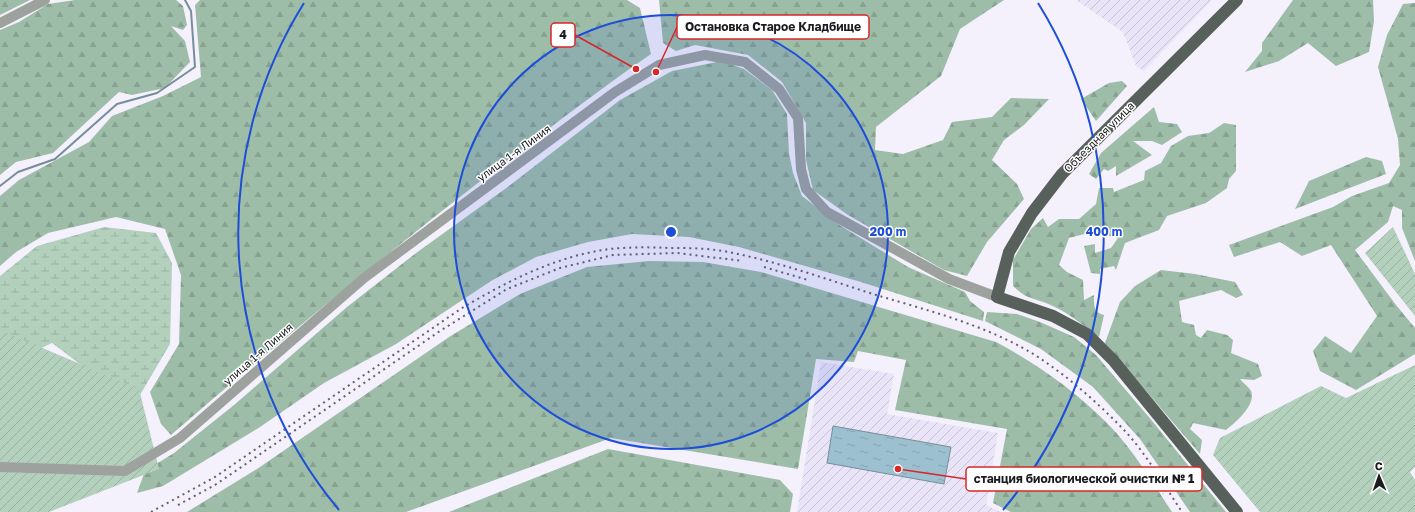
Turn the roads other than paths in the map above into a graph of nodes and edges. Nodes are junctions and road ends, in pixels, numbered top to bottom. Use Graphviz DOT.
graph roads {
  1 [pos="45,0"];
  2 [pos="1237,0"];
  3 [pos="0,22"];
  4 [pos="997,297"];
  5 [pos="0,467"];
  6 [pos="1237,512"];
  1 -- 3 [label="street"];
  2 -- 4 [label="main road, Объездная улица"];
  4 -- 5 [label="street, улица 1-я Линия"];
  4 -- 6 [label="main road"];
}
